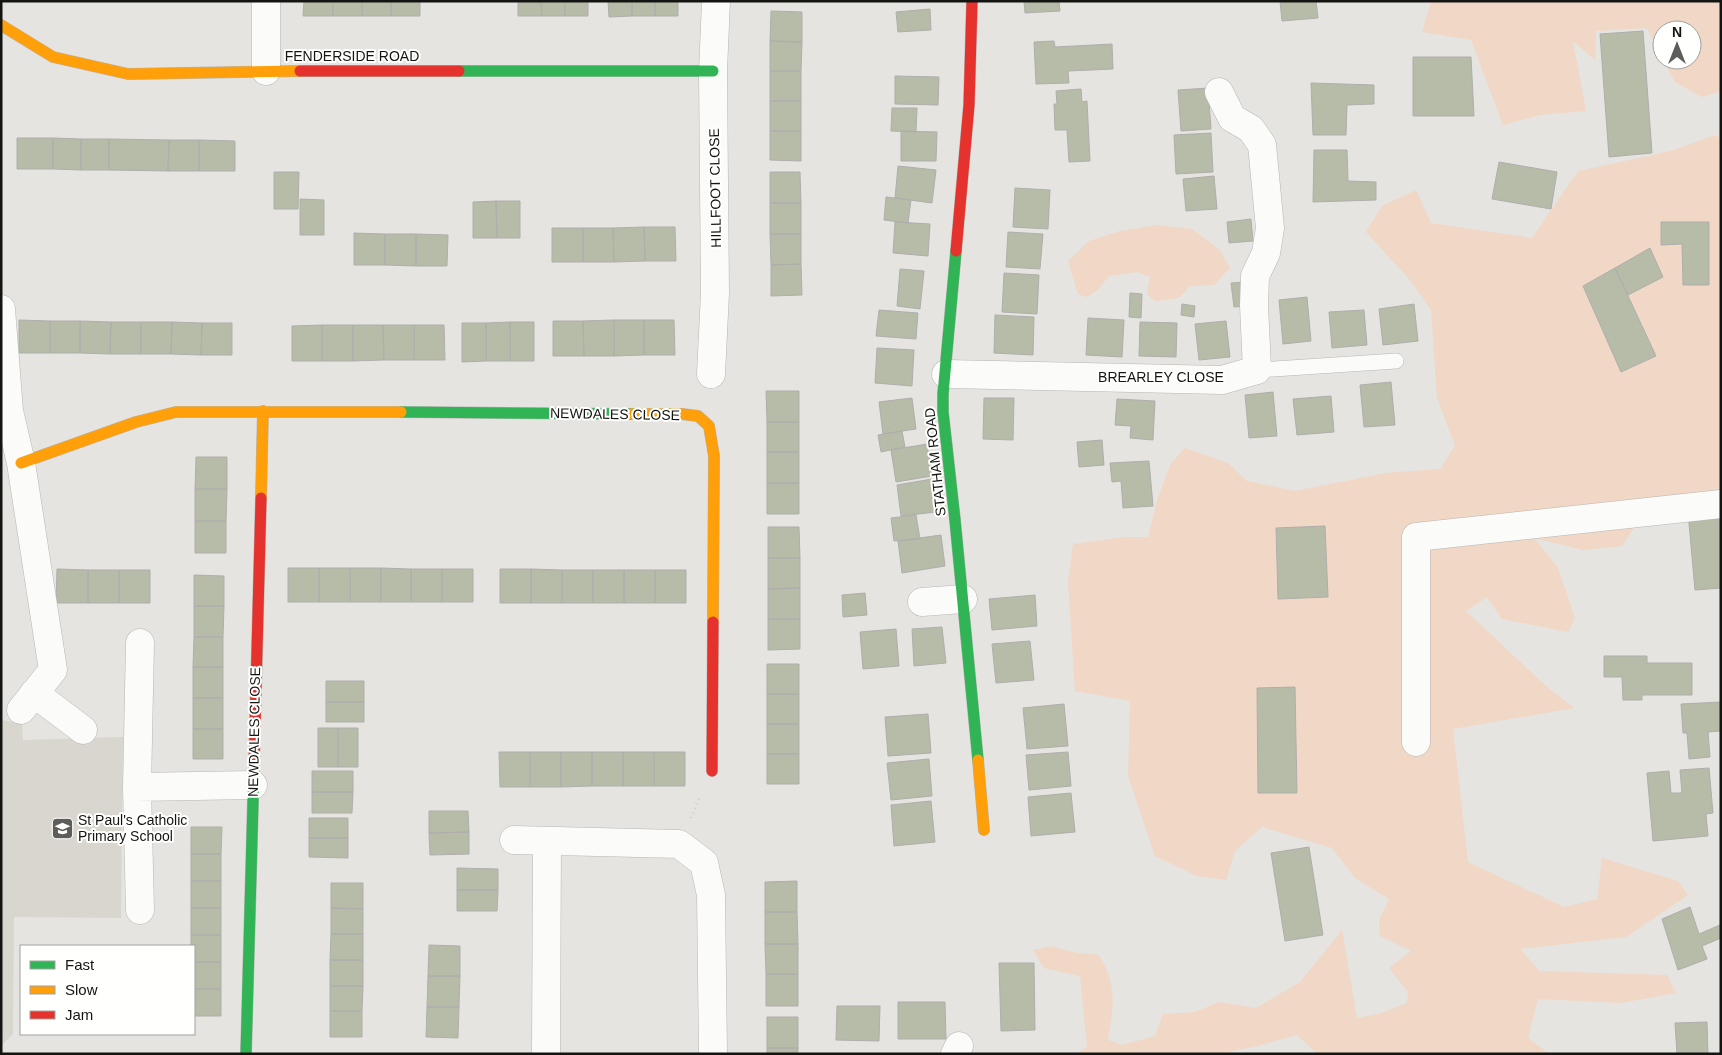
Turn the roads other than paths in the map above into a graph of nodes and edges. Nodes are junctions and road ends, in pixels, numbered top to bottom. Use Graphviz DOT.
graph roads {
  1 [pos="266,1"];
  2 [pos="716,1"];
  3 [pos="972,1"];
  4 [pos="1,25"];
  5 [pos="266,71"];
  6 [pos="714,71"];
  7 [pos="1219,92"];
  8 [pos="1,309"];
  9 [pos="1396,361"];
  10 [pos="1258,370"];
  11 [pos="711,374"];
  12 [pos="946,374"];
  13 [pos="263,411"];
  14 [pos="20,464"];
  15 [pos="1721,504"];
  16 [pos="963,599"];
  17 [pos="922,602"];
  18 [pos="140,643"];
  19 [pos="83,730"];
  20 [pos="1416,742"];
  21 [pos="712,771"];
  22 [pos="253,785"];
  23 [pos="137,787"];
  24 [pos="984,830"];
  25 [pos="514,840"];
  26 [pos="547,841"];
  27 [pos="140,910"];
  28 [pos="246,1054"];
  29 [pos="546,1054"];
  30 [pos="713,1054"];
  1 -- 5 [label="street"];
  2 -- 6 [label="street, HILLFOOT CLOSE"];
  3 -- 12 [label="street, STATHAM ROAD"];
  4 -- 5 [label="street, FENDERSIDE ROAD"];
  5 -- 6 [label="street, FENDERSIDE ROAD"];
  6 -- 11 [label="street, HILLFOOT CLOSE"];
  7 -- 10 [label="street"];
  8 -- 14 [label="street"];
  9 -- 10 [label="lane"];
  10 -- 12 [label="street, BREARLEY CLOSE"];
  12 -- 16 [label="street, STATHAM ROAD"];
  13 -- 14 [label="street, NEWDALES CLOSE"];
  13 -- 21 [label="street, NEWDALES CLOSE"];
  13 -- 22 [label="street, NEWDALES CLOSE"];
  14 -- 19 [label="street"];
  15 -- 20 [label="street"];
  16 -- 17 [label="street"];
  16 -- 24 [label="street, STATHAM ROAD"];
  18 -- 23 [label="street"];
  22 -- 23 [label="street"];
  22 -- 28 [label="street, NEWDALES CLOSE"];
  23 -- 27 [label="street"];
  25 -- 26 [label="street"];
  26 -- 29 [label="street"];
  26 -- 30 [label="street"];
}
